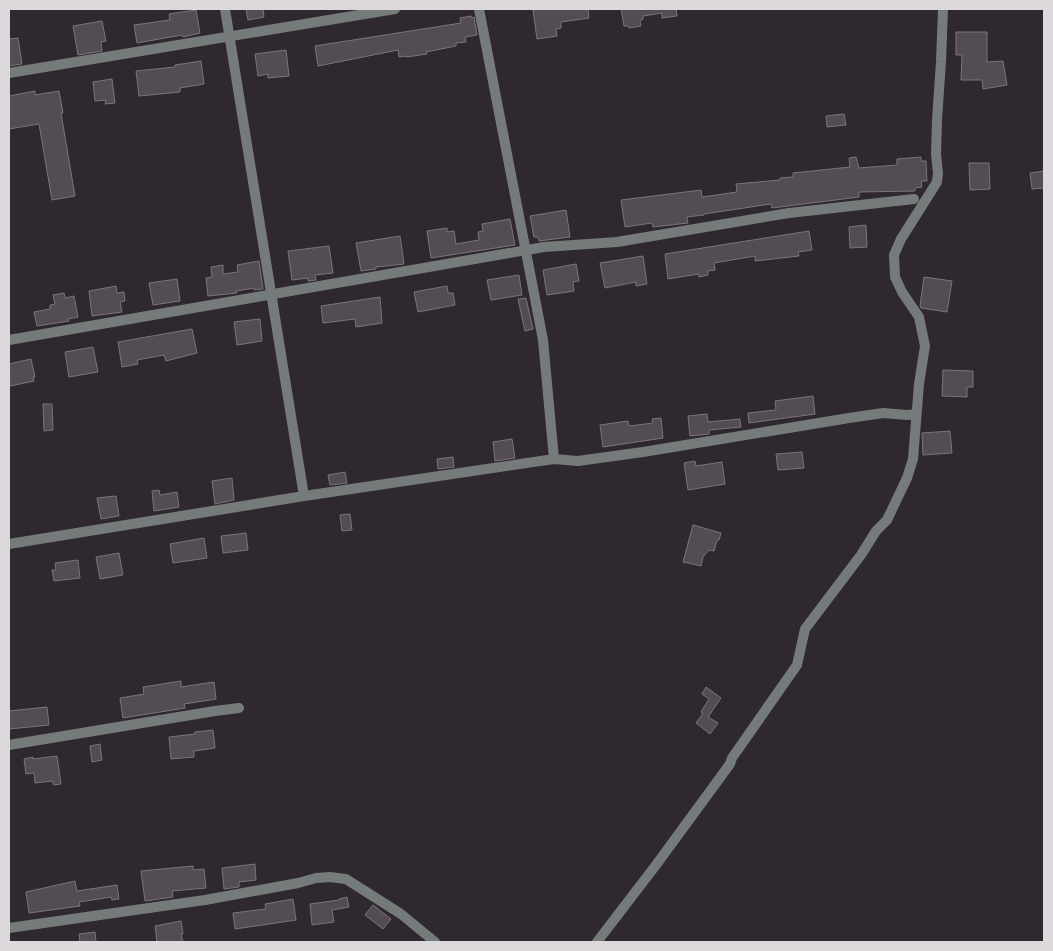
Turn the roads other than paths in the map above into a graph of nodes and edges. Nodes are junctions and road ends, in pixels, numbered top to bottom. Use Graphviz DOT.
graph roads {
  1 [pos="225,9"];
  2 [pos="395,9"];
  3 [pos="479,9"];
  4 [pos="943,9"];
  5 [pos="229,36"];
  6 [pos="9,73"];
  7 [pos="914,199"];
  8 [pos="526,251"];
  9 [pos="271,294"];
  10 [pos="9,340"];
  11 [pos="916,414"];
  12 [pos="554,459"];
  13 [pos="304,496"];
  14 [pos="9,544"];
  15 [pos="240,708"];
  16 [pos="9,745"];
  17 [pos="9,928"];
  18 [pos="435,942"];
  19 [pos="597,942"];
  1 -- 5 [label="street"];
  2 -- 5 [label="street"];
  3 -- 8 [label="street"];
  4 -- 11 [label="street"];
  5 -- 6 [label="street"];
  5 -- 9 [label="street"];
  7 -- 8 [label="street"];
  8 -- 9 [label="street"];
  8 -- 12 [label="street"];
  9 -- 10 [label="street"];
  9 -- 13 [label="street"];
  11 -- 12 [label="street"];
  11 -- 19 [label="street"];
  12 -- 13 [label="street"];
  13 -- 14 [label="street"];
  15 -- 16 [label="street"];
  17 -- 18 [label="street"];
}
